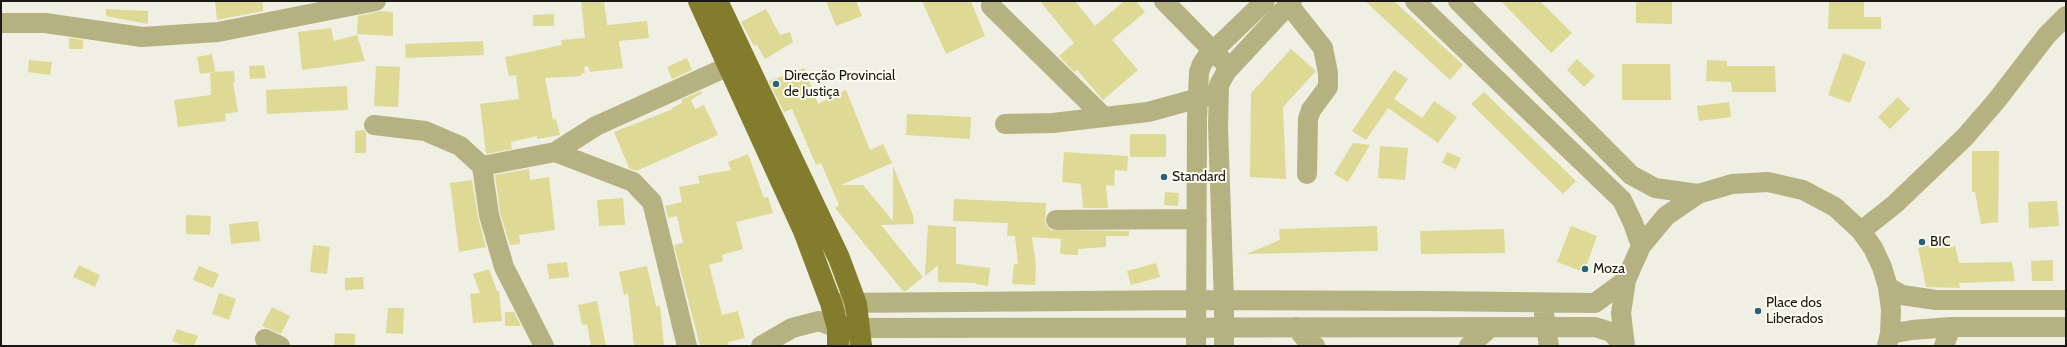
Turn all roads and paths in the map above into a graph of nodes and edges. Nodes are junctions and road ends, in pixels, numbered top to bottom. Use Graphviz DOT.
graph roads {
  1 [pos="376,1"];
  2 [pos="699,1"];
  3 [pos="717,1"];
  4 [pos="1164,1"];
  5 [pos="1265,1"];
  6 [pos="1416,1"];
  7 [pos="1458,1"];
  8 [pos="1291,3"];
  9 [pos="991,6"];
  10 [pos="2066,16"];
  11 [pos="1,23"];
  12 [pos="1214,52"];
  13 [pos="729,66"];
  14 [pos="1230,68"];
  15 [pos="1218,94"];
  16 [pos="1198,98"];
  17 [pos="1104,116"];
  18 [pos="1005,124"];
  19 [pos="374,125"];
  20 [pos="555,152"];
  21 [pos="482,166"];
  22 [pos="1307,174"];
  23 [pos="1698,194"];
  24 [pos="1198,219"];
  25 [pos="1056,220"];
  26 [pos="1861,231"];
  27 [pos="1641,246"];
  28 [pos="1626,280"];
  29 [pos="1888,287"];
  30 [pos="1198,300"];
  31 [pos="2066,300"];
  32 [pos="1224,301"];
  33 [pos="1350,301"];
  34 [pos="1430,301"];
  35 [pos="832,303"];
  36 [pos="856,304"];
  37 [pos="1543,304"];
  38 [pos="1296,327"];
  39 [pos="1350,327"];
  40 [pos="1429,327"];
  41 [pos="1491,327"];
  42 [pos="1951,327"];
  43 [pos="2066,327"];
  44 [pos="832,332"];
  45 [pos="860,336"];
  46 [pos="1197,336"];
  47 [pos="1223,336"];
  48 [pos="1547,337"];
  49 [pos="1888,340"];
  50 [pos="544,346"];
  51 [pos="687,346"];
  52 [pos="761,346"];
  53 [pos="1315,346"];
  54 [pos="1469,346"];
  55 [pos="1624,346"];
  56 [pos="1944,346"];
  1 -- 11 [label="street"];
  2 -- 13 [label="main road"];
  3 -- 36 [label="main road"];
  4 -- 12 [label="street"];
  5 -- 12 [label="street"];
  6 -- 27 [label="street"];
  7 -- 23 [label="street"];
  8 -- 14 [label="street"];
  8 -- 22 [label="street"];
  9 -- 17 [label="street"];
  10 -- 26 [label="street"];
  12 -- 14 [label="street"];
  12 -- 16 [label="street"];
  13 -- 20 [label="street"];
  13 -- 35 [label="main road"];
  14 -- 15 [label="street"];
  15 -- 16 [label="street"];
  15 -- 32 [label="street"];
  16 -- 17 [label="street"];
  16 -- 24 [label="street"];
  17 -- 18 [label="street"];
  19 -- 21 [label="street"];
  20 -- 21 [label="street"];
  20 -- 51 [label="street"];
  21 -- 50 [label="street"];
  23 -- 26 [label="street"];
  23 -- 27 [label="street"];
  24 -- 25 [label="street"];
  24 -- 30 [label="street"];
  26 -- 29 [label="street"];
  27 -- 28 [label="street"];
  28 -- 37 [label="street"];
  28 -- 55 [label="street"];
  29 -- 31 [label="street"];
  29 -- 49 [label="street"];
  30 -- 32 [label="street"];
  30 -- 36 [label="street"];
  30 -- 46 [label="street"];
  32 -- 33 [label="street"];
  32 -- 47 [label="street"];
  33 -- 34 [label="street"];
  33 -- 39 [label="street"];
  34 -- 37 [label="street"];
  34 -- 40 [label="street"];
  35 -- 36 [label="street"];
  35 -- 44 [label="main road"];
  36 -- 45 [label="main road"];
  37 -- 48 [label="street"];
  38 -- 39 [label="street"];
  38 -- 47 [label="street"];
  38 -- 53 [label="street"];
  39 -- 40 [label="street"];
  40 -- 41 [label="street"];
  41 -- 48 [label="street"];
  41 -- 54 [label="street"];
  42 -- 43 [label="street"];
  42 -- 49 [label="street"];
  42 -- 56 [label="street"];
  44 -- 45 [label="street"];
  44 -- 52 [label="street"];
  45 -- 46 [label="street"];
  46 -- 47 [label="street"];
  48 -- 55 [label="street"];
}
